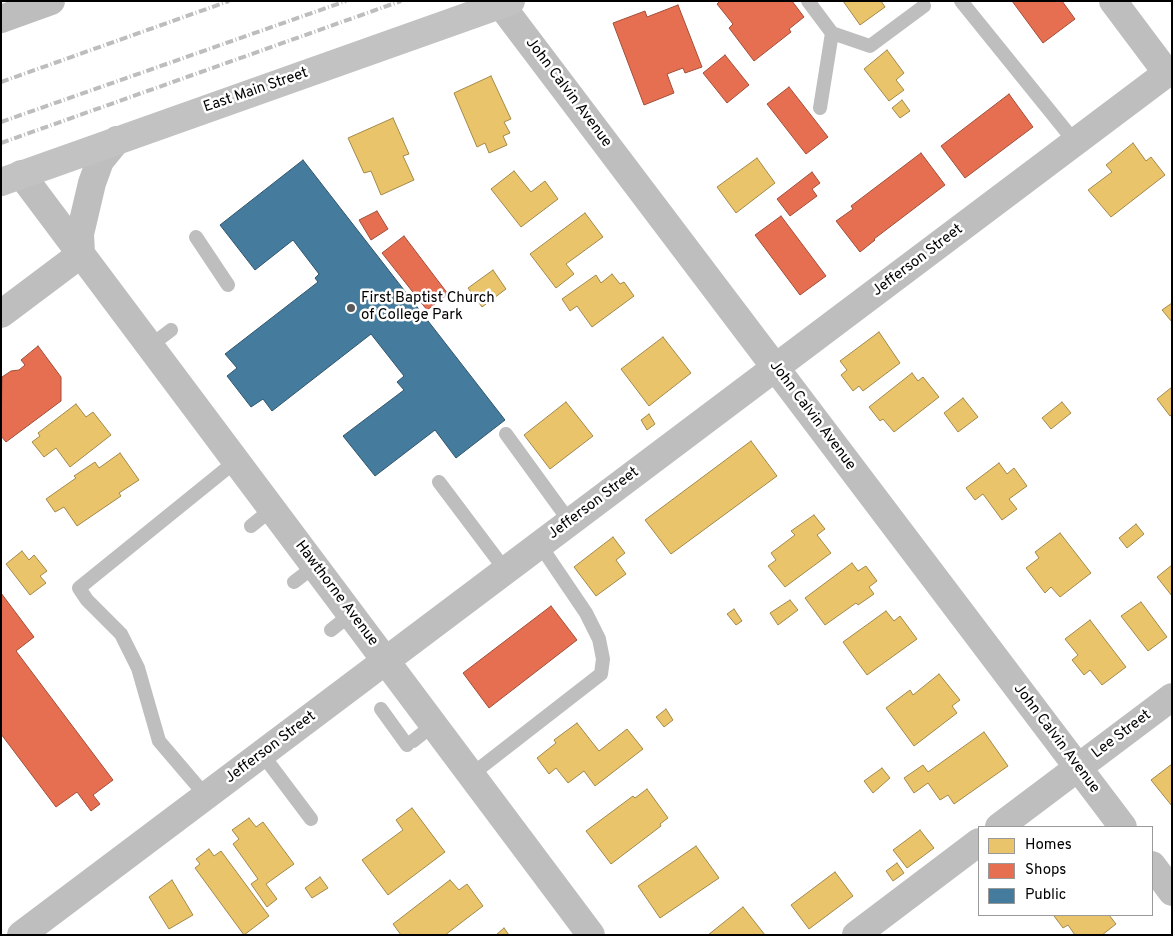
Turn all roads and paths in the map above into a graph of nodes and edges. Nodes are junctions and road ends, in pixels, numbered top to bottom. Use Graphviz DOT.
graph roads {
  1 [pos="51,1"];
  2 [pos="808,1"];
  3 [pos="961,1"];
  4 [pos="1114,1"];
  5 [pos="506,3"];
  6 [pos="924,6"];
  7 [pos="1,19"];
  8 [pos="832,33"];
  9 [pos="820,108"];
  10 [pos="117,140"];
  11 [pos="1075,142"];
  12 [pos="11,178"];
  13 [pos="196,237"];
  14 [pos="81,254"];
  15 [pos="228,285"];
  16 [pos="1,314"];
  17 [pos="776,368"];
  18 [pos="506,434"];
  19 [pos="236,461"];
  20 [pos="439,482"];
  21 [pos="272,509"];
  22 [pos="570,522"];
  23 [pos="251,526"];
  24 [pos="540,545"];
  25 [pos="506,571"];
  26 [pos="386,661"];
  27 [pos="1172,698"];
  28 [pos="381,709"];
  29 [pos="418,737"];
  30 [pos="262,754"];
  31 [pos="1078,768"];
  32 [pos="471,775"];
  33 [pos="206,796"];
  34 [pos="311,819"];
  35 [pos="1001,826"];
  36 [pos="1122,826"];
  37 [pos="978,843"];
  38 [pos="1153,867"];
  39 [pos="1172,892"];
  40 [pos="20,935"];
  41 [pos="591,935"];
  42 [pos="857,935"];
  1 -- 7 [label="main road"];
  2 -- 8 [label="lane"];
  3 -- 11 [label="lane"];
  4 -- 11 [label="street, Jefferson Street"];
  5 -- 10 [label="street, East Main Street"];
  5 -- 17 [label="street, John Calvin Avenue"];
  6 -- 8 [label="lane"];
  8 -- 9 [label="lane"];
  10 -- 12 [label="street, East Main Street"];
  10 -- 14 [label="street"];
  11 -- 17 [label="street, Jefferson Street"];
  12 -- 14 [label="street, Hawthorne Avenue"];
  13 -- 15 [label="lane"];
  14 -- 16 [label="street"];
  14 -- 19 [label="street, Hawthorne Avenue"];
  17 -- 22 [label="street, Jefferson Street"];
  17 -- 31 [label="street, John Calvin Avenue"];
  18 -- 22 [label="lane"];
  19 -- 21 [label="street, Hawthorne Avenue"];
  19 -- 33 [label="lane"];
  20 -- 25 [label="lane"];
  21 -- 23 [label="lane"];
  21 -- 26 [label="street, Hawthorne Avenue"];
  22 -- 24 [label="street, Jefferson Street"];
  24 -- 25 [label="street, Jefferson Street"];
  24 -- 32 [label="lane"];
  25 -- 26 [label="street, Jefferson Street"];
  26 -- 29 [label="street, Hawthorne Avenue"];
  26 -- 30 [label="street, Jefferson Street"];
  27 -- 31 [label="street, Lee Street"];
  28 -- 29 [label="lane"];
  29 -- 32 [label="street, Hawthorne Avenue"];
  30 -- 33 [label="street, Jefferson Street"];
  30 -- 34 [label="lane"];
  31 -- 35 [label="street, Lee Street"];
  31 -- 36 [label="street, John Calvin Avenue"];
  32 -- 41 [label="street, Hawthorne Avenue"];
  33 -- 40 [label="street, Jefferson Street"];
  37 -- 42 [label="street"];
  38 -- 39 [label="street"];
}
